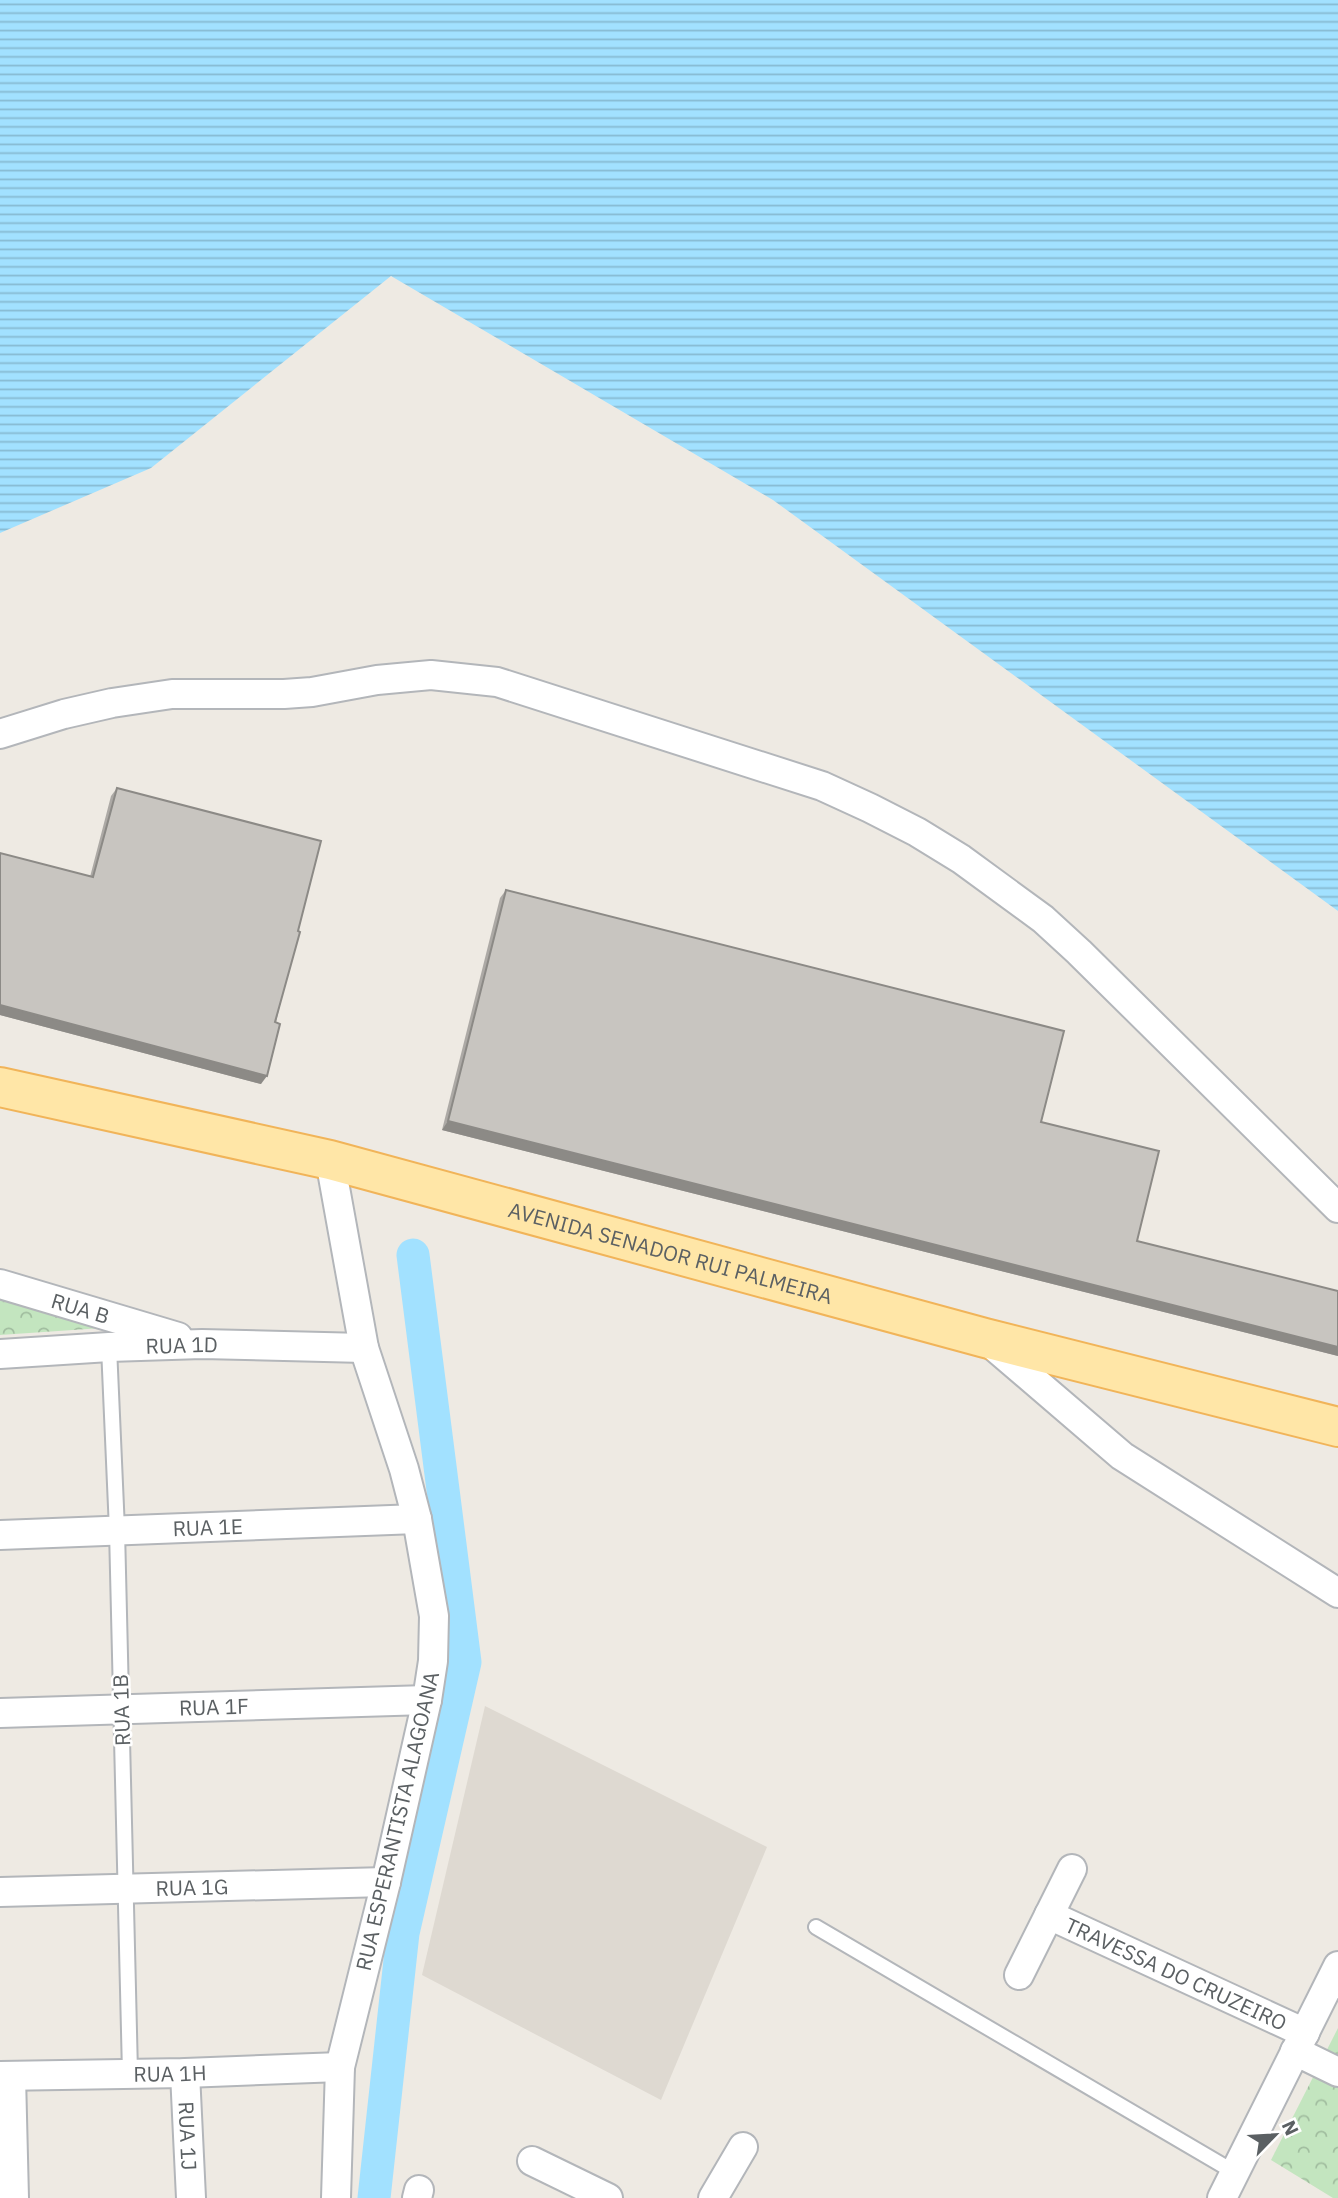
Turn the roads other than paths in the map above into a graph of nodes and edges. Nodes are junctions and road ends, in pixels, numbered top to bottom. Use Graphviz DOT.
graph roads {
  1 [pos="0,734"];
  2 [pos="0,1087"];
  3 [pos="330,1160"];
  4 [pos="1338,1208"];
  5 [pos="0,1284"];
  6 [pos="985,1338"];
  7 [pos="202,1344"];
  8 [pos="110,1347"];
  9 [pos="364,1348"];
  10 [pos="0,1353"];
  11 [pos="1338,1427"];
  12 [pos="417,1519"];
  13 [pos="117,1530"];
  14 [pos="0,1535"];
  15 [pos="1338,1593"];
  16 [pos="427,1700"];
  17 [pos="120,1707"];
  18 [pos="0,1713"];
  19 [pos="1072,1869"];
  20 [pos="386,1882"];
  21 [pos="127,1887"];
  22 [pos="0,1892"];
  23 [pos="1049,1915"];
  24 [pos="816,1927"];
  25 [pos="1338,1966"];
  26 [pos="1019,1975"];
  27 [pos="1300,2042"];
  28 [pos="340,2067"];
  29 [pos="1338,2072"];
  30 [pos="130,2073"];
  31 [pos="185,2073"];
  32 [pos="5,2076"];
  33 [pos="743,2147"];
  34 [pos="533,2161"];
  35 [pos="1234,2172"];
  36 [pos="14,2198"];
  37 [pos="191,2198"];
  38 [pos="336,2198"];
  39 [pos="608,2198"];
  40 [pos="713,2198"];
  41 [pos="1222,2198"];
  1 -- 4 [label="street"];
  2 -- 3 [label="main road, AVENIDA SENADOR RUI PALMEIRA"];
  3 -- 6 [label="main road, AVENIDA SENADOR RUI PALMEIRA"];
  3 -- 9 [label="street, RUA ESPERANTISTA ALAGOANA"];
  5 -- 7 [label="street, RUA B"];
  6 -- 11 [label="main road, AVENIDA SENADOR RUI PALMEIRA"];
  6 -- 15 [label="street"];
  7 -- 8 [label="street, RUA 1D"];
  7 -- 9 [label="street, RUA 1D"];
  8 -- 10 [label="street, RUA 1D"];
  8 -- 13 [label="lane, RUA 1B"];
  9 -- 12 [label="street, RUA ESPERANTISTA ALAGOANA"];
  12 -- 13 [label="street, RUA 1E"];
  12 -- 16 [label="street, RUA ESPERANTISTA ALAGOANA"];
  13 -- 14 [label="street, RUA 1E"];
  13 -- 17 [label="lane, RUA 1B"];
  16 -- 17 [label="street, RUA 1F"];
  16 -- 20 [label="street, RUA ESPERANTISTA ALAGOANA"];
  17 -- 18 [label="street, RUA 1F"];
  17 -- 21 [label="lane, RUA 1B"];
  19 -- 23 [label="street"];
  20 -- 21 [label="street, RUA 1G"];
  20 -- 28 [label="street, RUA ESPERANTISTA ALAGOANA"];
  21 -- 22 [label="street, RUA 1G"];
  21 -- 30 [label="lane, RUA 1B"];
  23 -- 26 [label="street"];
  23 -- 27 [label="street, TRAVESSA DO CRUZEIRO"];
  24 -- 35 [label="lane"];
  25 -- 27 [label="street"];
  27 -- 29 [label="street, TRAVESSA DO CRUZEIRO"];
  27 -- 35 [label="street"];
  28 -- 31 [label="street, RUA 1H"];
  28 -- 38 [label="street, RUA ESPERANTISTA ALAGOANA"];
  30 -- 31 [label="street, RUA 1H"];
  30 -- 32 [label="street, RUA 1H"];
  31 -- 37 [label="street, RUA 1J"];
  32 -- 36 [label="street"];
  33 -- 40 [label="street"];
  34 -- 39 [label="street"];
  35 -- 41 [label="street"];
}
